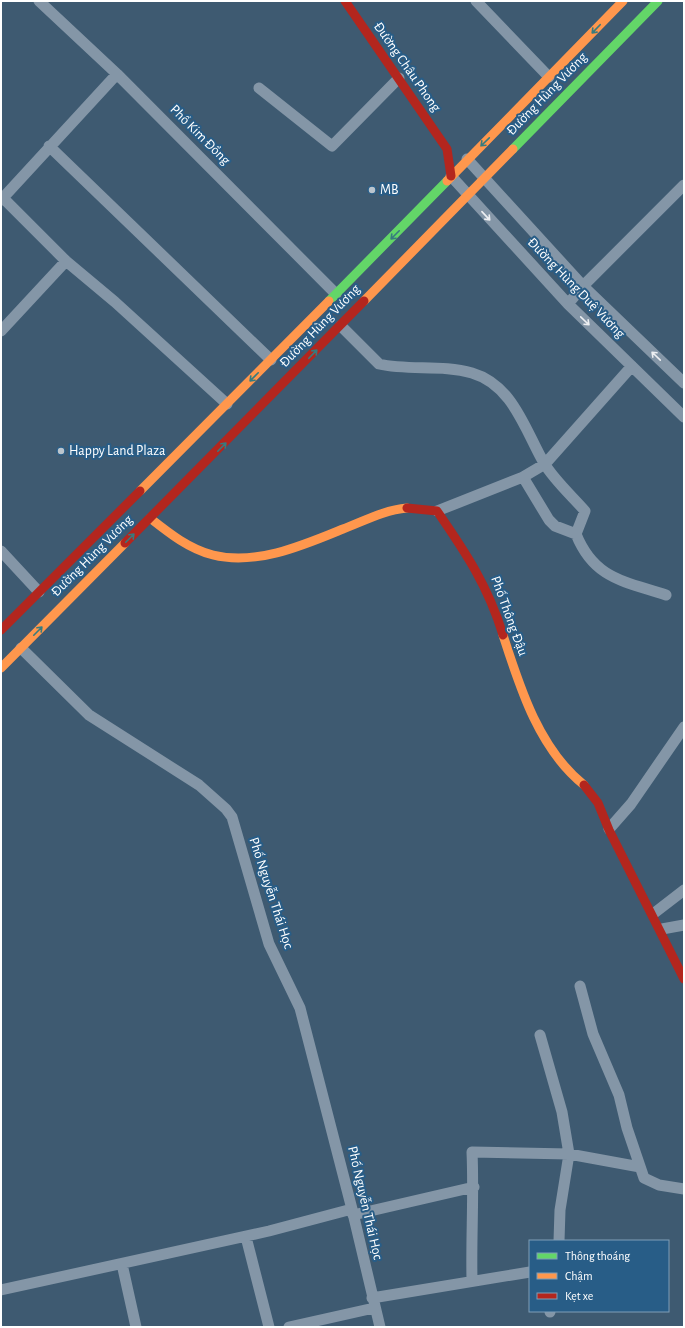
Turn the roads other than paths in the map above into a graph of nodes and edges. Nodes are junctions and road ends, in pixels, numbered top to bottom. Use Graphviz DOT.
graph roads {
  1 [pos="39,1"];
  2 [pos="344,1"];
  3 [pos="476,1"];
  4 [pos="623,1"];
  5 [pos="658,1"];
  6 [pos="117,74"];
  7 [pos="549,77"];
  8 [pos="399,78"];
  9 [pos="259,88"];
  10 [pos="49,146"];
  11 [pos="447,149"];
  12 [pos="467,159"];
  13 [pos="451,176"];
  14 [pos="484,179"];
  15 [pos="682,192"];
  16 [pos="467,196"];
  17 [pos="2,199"];
  18 [pos="66,261"];
  19 [pos="583,286"];
  20 [pos="336,294"];
  21 [pos="568,304"];
  22 [pos="341,326"];
  23 [pos="1,330"];
  24 [pos="271,360"];
  25 [pos="632,366"];
  26 [pos="684,383"];
  27 [pos="227,404"];
  28 [pos="684,417"];
  29 [pos="545,464"];
  30 [pos="523,477"];
  31 [pos="437,512"];
  32 [pos="150,518"];
  33 [pos="576,534"];
  34 [pos="1,551"];
  35 [pos="39,592"];
  36 [pos="666,595"];
  37 [pos="1,630"];
  38 [pos="21,648"];
  39 [pos="1,668"];
  40 [pos="684,727"];
  41 [pos="609,829"];
  42 [pos="684,890"];
  43 [pos="653,914"];
  44 [pos="684,925"];
  45 [pos="662,929"];
  46 [pos="684,979"];
  47 [pos="580,986"];
  48 [pos="540,1035"];
  49 [pos="569,1154"];
  50 [pos="640,1167"];
  51 [pos="474,1187"];
  52 [pos="684,1189"];
  53 [pos="352,1212"];
  54 [pos="246,1237"];
  55 [pos="559,1240"];
  56 [pos="122,1264"];
  57 [pos="529,1272"];
  58 [pos="472,1280"];
  59 [pos="1,1290"];
  60 [pos="373,1303"];
  61 [pos="136,1327"];
  62 [pos="269,1327"];
  63 [pos="289,1327"];
  64 [pos="380,1327"];
  1 -- 6 [label="street, Phố Kim Đồng"];
  2 -- 8 [label="main road, Đường Châu Phong"];
  3 -- 7 [label="street"];
  4 -- 7 [label="main road, Đường Hùng Vương, one-way"];
  5 -- 14 [label="main road, Đường Hùng Vương"];
  6 -- 10 [label="street"];
  6 -- 20 [label="street, Phố Kim Đồng"];
  7 -- 12 [label="main road, Đường Hùng Vương, one-way"];
  8 -- 9 [label="street"];
  8 -- 11 [label="main road, Đường Châu Phong"];
  10 -- 17 [label="street"];
  10 -- 24 [label="street"];
  11 -- 12 [label="main road, Đường Châu Phong"];
  11 -- 13 [label="main road, Đường Châu Phong"];
  12 -- 13 [label="main road, Đường Hùng Vương"];
  12 -- 14 [label="street, Đường Hùng Duệ Vương"];
  13 -- 16 [label="street, Đường Hùng Duệ Vương"];
  13 -- 20 [label="main road, Đường Hùng Vương, one-way"];
  14 -- 16 [label="main road, Đường Hùng Vương"];
  14 -- 19 [label="street, Đường Hùng Duệ Vương"];
  15 -- 19 [label="street"];
  16 -- 21 [label="street, Đường Hùng Duệ Vương, one-way"];
  16 -- 22 [label="main road, Đường Hùng Vương"];
  17 -- 18 [label="street"];
  18 -- 23 [label="street"];
  18 -- 27 [label="street"];
  19 -- 21 [label="street"];
  26 -- 19 [label="street, Đường Hùng Duệ Vương, one-way"];
  20 -- 24 [label="main road, Đường Hùng Vương"];
  21 -- 25 [label="street, Đường Hùng Duệ Vương, one-way"];
  22 -- 29 [label="street"];
  32 -- 22 [label="main road, Đường Hùng Vương, one-way"];
  24 -- 27 [label="main road, Đường Hùng Vương, one-way"];
  25 -- 28 [label="street, Đường Hùng Duệ Vương"];
  25 -- 29 [label="street"];
  27 -- 35 [label="main road, Đường Hùng Vương"];
  29 -- 30 [label="street"];
  29 -- 33 [label="street"];
  30 -- 31 [label="street"];
  30 -- 33 [label="street"];
  31 -- 32 [label="main road"];
  31 -- 41 [label="main road, Phố Thông Đậu"];
  38 -- 32 [label="main road, Đường Hùng Vương, one-way"];
  33 -- 36 [label="street"];
  34 -- 35 [label="street"];
  35 -- 37 [label="main road, Đường Hùng Vương"];
  38 -- 39 [label="main road, Đường Hùng Vương"];
  38 -- 53 [label="street, Phố Nguyễn Thái Học"];
  40 -- 41 [label="street"];
  41 -- 43 [label="main road, Phố Thông Đậu"];
  42 -- 43 [label="street"];
  43 -- 45 [label="main road, Phố Thông Đậu"];
  44 -- 45 [label="street"];
  45 -- 46 [label="main road, Phố Thông Đậu"];
  47 -- 50 [label="street"];
  48 -- 49 [label="street"];
  49 -- 50 [label="street"];
  49 -- 51 [label="street"];
  49 -- 55 [label="street"];
  50 -- 52 [label="street"];
  51 -- 53 [label="street"];
  51 -- 58 [label="street"];
  53 -- 54 [label="street"];
  53 -- 60 [label="street, Phố Nguyễn Thái Học"];
  54 -- 56 [label="street"];
  54 -- 62 [label="street"];
  56 -- 59 [label="street"];
  56 -- 61 [label="street"];
  57 -- 58 [label="street"];
  58 -- 60 [label="street"];
  60 -- 63 [label="street"];
  60 -- 64 [label="street, Phố Nguyễn Thái Học"];
}
